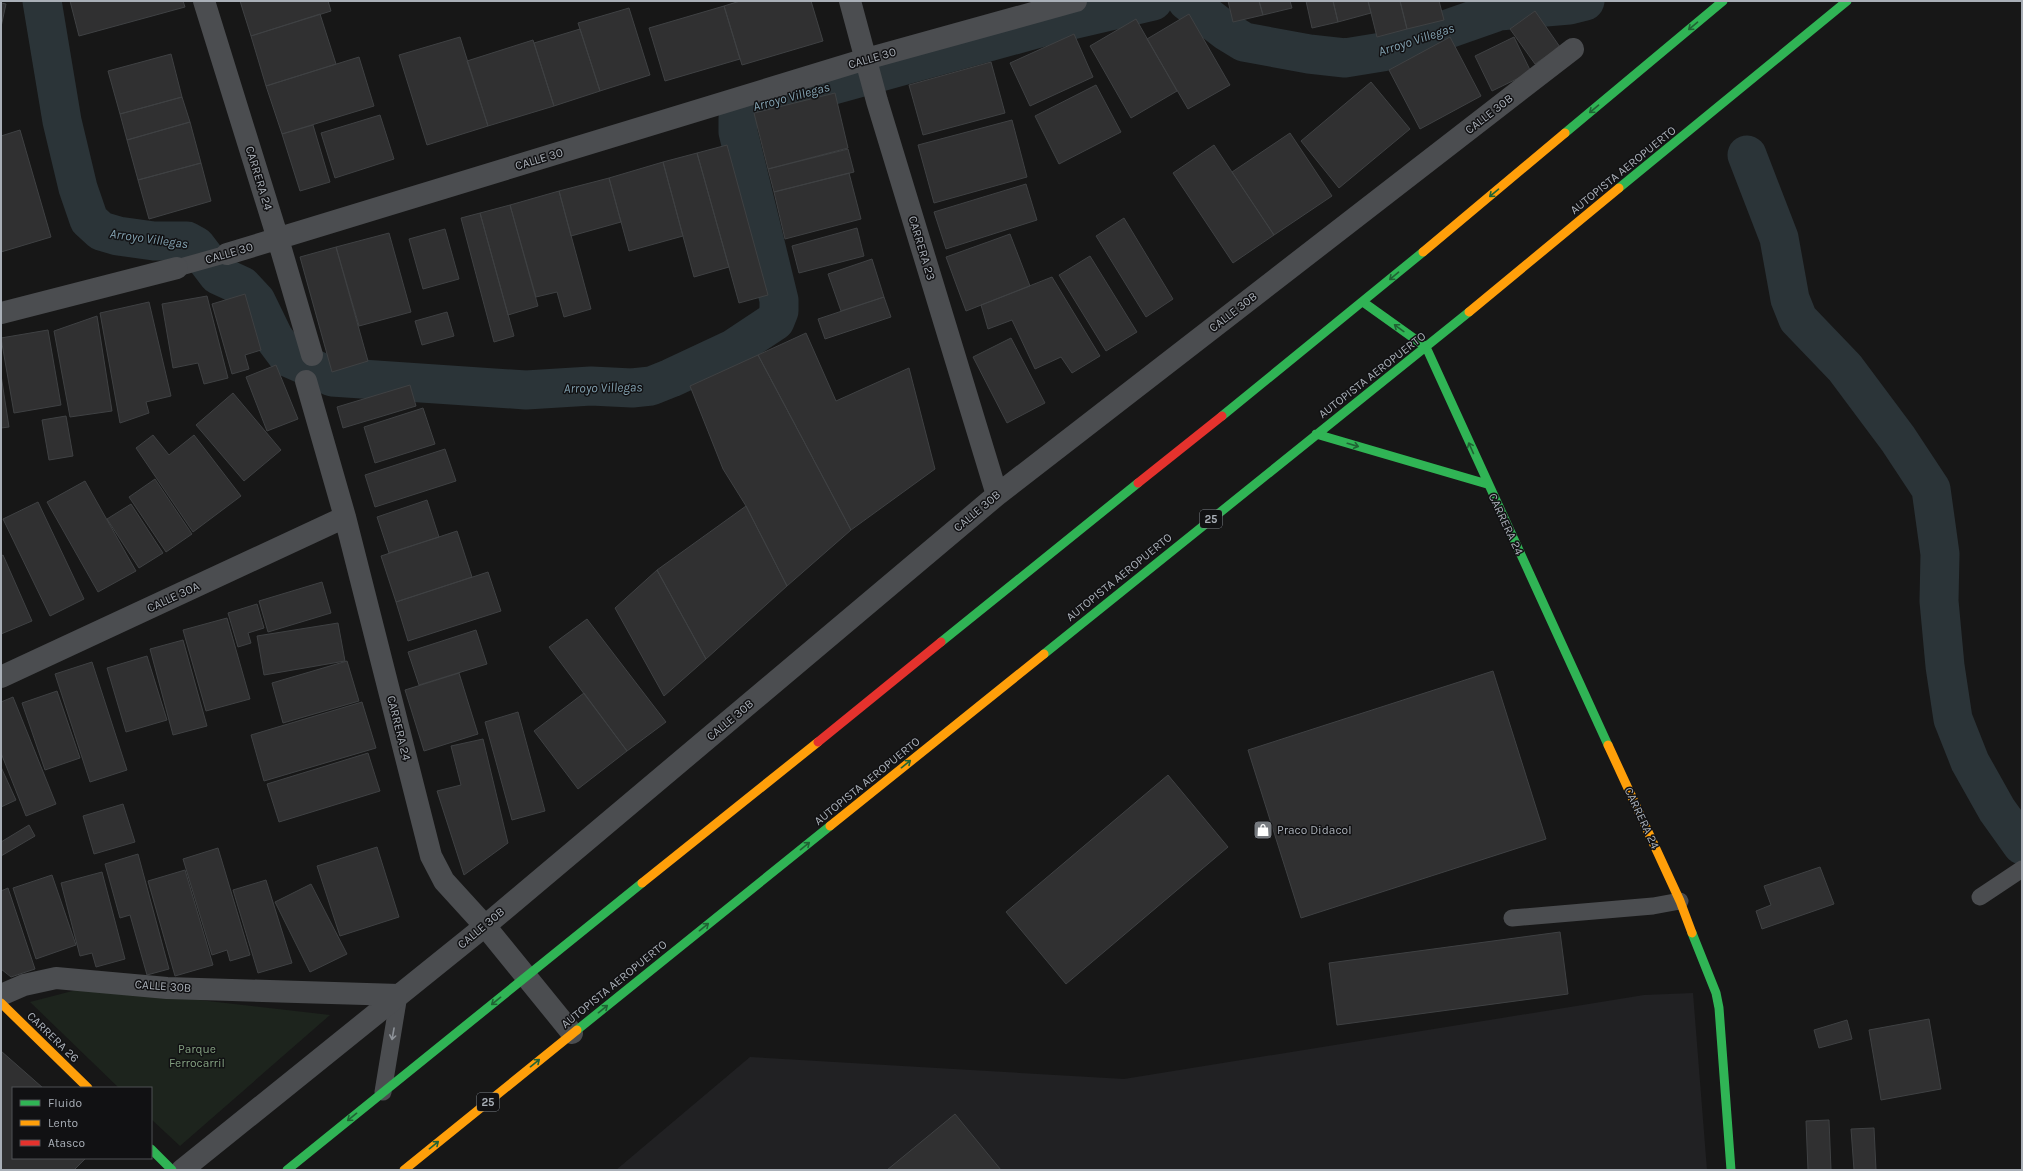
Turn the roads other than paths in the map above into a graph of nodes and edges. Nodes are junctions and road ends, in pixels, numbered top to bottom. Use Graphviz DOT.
graph roads {
  1 [pos="204,1"];
  2 [pos="850,1"];
  3 [pos="1076,1"];
  4 [pos="1723,1"];
  5 [pos="1847,1"];
  6 [pos="1573,49"];
  7 [pos="867,63"];
  8 [pos="278,239"];
  9 [pos="227,254"];
  10 [pos="177,268"];
  11 [pos="1363,302"];
  12 [pos="1,313"];
  13 [pos="1426,348"];
  14 [pos="312,355"];
  15 [pos="306,381"];
  16 [pos="1316,434"];
  17 [pos="1487,484"];
  18 [pos="997,494"];
  19 [pos="345,517"];
  20 [pos="1,677"];
  21 [pos="2022,869"];
  22 [pos="1980,896"];
  23 [pos="1680,901"];
  24 [pos="1512,918"];
  25 [pos="485,926"];
  26 [pos="526,977"];
  27 [pos="1,995"];
  28 [pos="399,995"];
  29 [pos="1,1002"];
  30 [pos="572,1033"];
  31 [pos="87,1087"];
  32 [pos="383,1092"];
  33 [pos="152,1151"];
  34 [pos="172,1170"];
  35 [pos="182,1170"];
  36 [pos="286,1170"];
  37 [pos="404,1170"];
  38 [pos="1731,1170"];
  1 -- 8 [label="street, CARRERA 24"];
  2 -- 7 [label="street, CARRERA 23"];
  3 -- 7 [label="street, CALLE 30"];
  4 -- 11 [label="main road, one-way"];
  5 -- 13 [label="main road, AUTOPISTA AEROPUERTO / 25"];
  6 -- 18 [label="street, CALLE 30B"];
  7 -- 8 [label="street, CALLE 30"];
  7 -- 18 [label="street, CARRERA 23"];
  8 -- 9 [label="street, CALLE 30"];
  8 -- 14 [label="street, CARRERA 24"];
  9 -- 10 [label="lane, CALLE 30"];
  10 -- 12 [label="street, CALLE 30"];
  13 -- 11 [label="main road, CARRERA 24, one-way"];
  11 -- 26 [label="main road"];
  13 -- 16 [label="main road, AUTOPISTA AEROPUERTO / 25"];
  17 -- 13 [label="main road, CARRERA 24, one-way"];
  15 -- 19 [label="street, CARRERA 24"];
  16 -- 17 [label="main road, CARRERA 24, one-way"];
  30 -- 16 [label="main road, AUTOPISTA AEROPUERTO / 25, one-way"];
  17 -- 23 [label="main road, CARRERA 24"];
  18 -- 25 [label="street, CALLE 30B"];
  19 -- 20 [label="street, CALLE 30A"];
  19 -- 25 [label="street, CARRERA 24"];
  21 -- 22 [label="lane"];
  23 -- 24 [label="lane"];
  23 -- 38 [label="main road, CARRERA 24"];
  25 -- 26 [label="street, CARRERA 24"];
  25 -- 28 [label="street, CALLE 30B"];
  26 -- 30 [label="street, CARRERA 24"];
  26 -- 32 [label="main road, one-way"];
  27 -- 28 [label="street, CALLE 30B"];
  28 -- 32 [label="lane, one-way"];
  28 -- 35 [label="street, CALLE 30B"];
  29 -- 31 [label="main road, CARRERA 26"];
  37 -- 30 [label="main road, AUTOPISTA AEROPUERTO / 25, one-way"];
  32 -- 36 [label="main road, one-way"];
  33 -- 34 [label="main road"];
}
